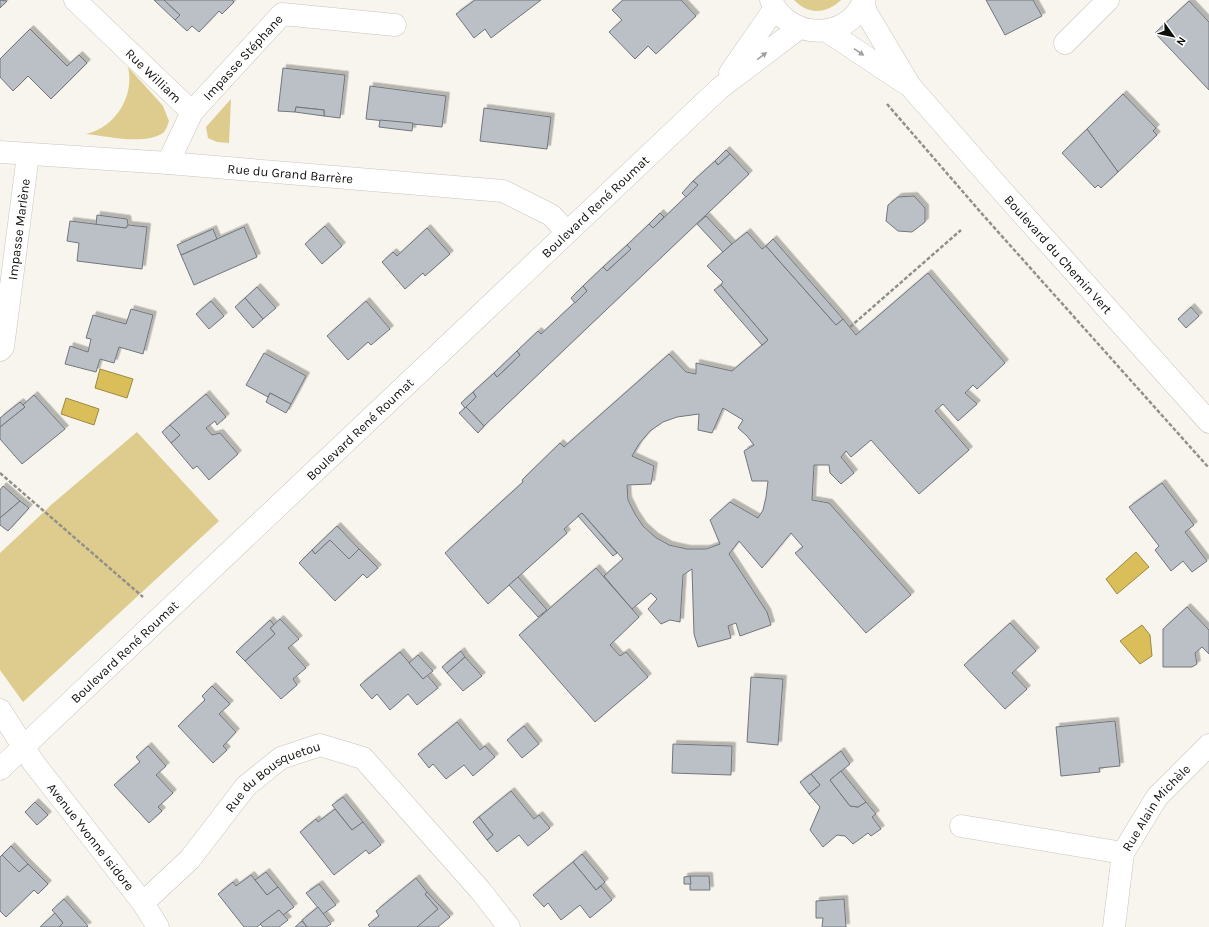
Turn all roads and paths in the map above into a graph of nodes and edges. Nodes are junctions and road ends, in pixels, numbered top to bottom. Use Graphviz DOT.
graph roads {
  1 [pos="75,0"];
  2 [pos="1108,0"];
  3 [pos="863,1"];
  4 [pos="773,4"];
  5 [pos="395,25"];
  6 [pos="799,28"];
  7 [pos="827,30"];
  8 [pos="1065,43"];
  9 [pos="910,86"];
  10 [pos="720,88"];
  11 [pos="882,98"];
  12 [pos="192,112"];
  13 [pos="0,152"];
  14 [pos="28,155"];
  15 [pos="168,163"];
  16 [pos="961,230"];
  17 [pos="568,232"];
  18 [pos="850,327"];
  19 [pos="0,350"];
  20 [pos="1209,422"];
  21 [pos="1209,468"];
  22 [pos="0,473"];
  23 [pos="163,615"];
  24 [pos="0,710"];
  25 [pos="1209,745"];
  26 [pos="23,747"];
  27 [pos="0,769"];
  28 [pos="961,826"];
  29 [pos="1123,853"];
  30 [pos="143,903"];
  31 [pos="158,927"];
  32 [pos="509,927"];
  33 [pos="1114,927"];
  1 -- 12 [label="street, Rue William"];
  2 -- 8 [label="street"];
  3 -- 7 [label="street"];
  3 -- 9 [label="street, Boulevard du Chemin Vert"];
  4 -- 6 [label="street"];
  4 -- 10 [label="street, Boulevard René Roumat"];
  5 -- 12 [label="street, Impasse Stéphane"];
  6 -- 7 [label="street"];
  10 -- 6 [label="street, Boulevard René Roumat, one-way"];
  7 -- 9 [label="street, Boulevard du Chemin Vert, one-way"];
  9 -- 20 [label="street, Boulevard du Chemin Vert"];
  10 -- 17 [label="street, Boulevard René Roumat"];
  11 -- 21 [label="path"];
  12 -- 15 [label="street, Rue William"];
  13 -- 14 [label="street, Rue du Grand Barrère"];
  14 -- 15 [label="street, Rue du Grand Barrère"];
  14 -- 19 [label="street, Impasse Marlène"];
  15 -- 17 [label="street, Rue du Grand Barrère"];
  16 -- 18 [label="path"];
  17 -- 23 [label="street, Boulevard René Roumat"];
  22 -- 23 [label="path"];
  23 -- 26 [label="street, Boulevard René Roumat"];
  24 -- 26 [label="street, Avenue Yvonne Isidore"];
  25 -- 29 [label="street, Rue Alain Michèle"];
  26 -- 27 [label="street, Boulevard René Roumat"];
  26 -- 30 [label="street, Avenue Yvonne Isidore"];
  28 -- 29 [label="street"];
  29 -- 33 [label="street, Rue Alain Michèle"];
  30 -- 31 [label="street, Avenue Yvonne Isidore"];
  30 -- 32 [label="street, Rue du Bousquetou"];
}
